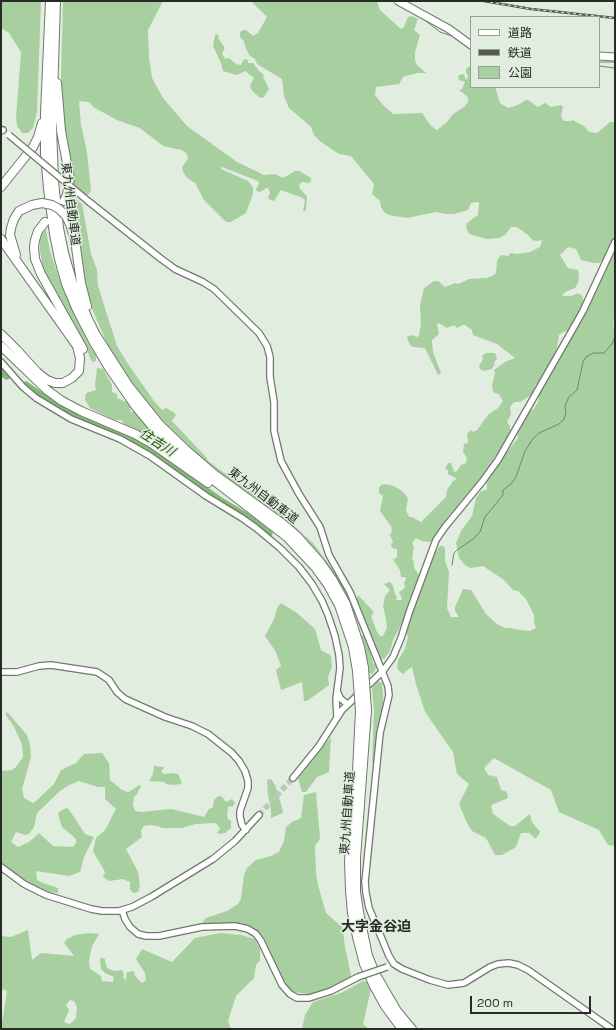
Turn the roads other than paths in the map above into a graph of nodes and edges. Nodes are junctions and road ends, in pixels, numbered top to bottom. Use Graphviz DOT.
graph roads {
  1 [pos="50,1"];
  2 [pos="56,1"];
  3 [pos="398,1"];
  4 [pos="54,14"];
  5 [pos="470,44"];
  6 [pos="600,56"];
  7 [pos="615,57"];
  8 [pos="45,113"];
  9 [pos="9,135"];
  10 [pos="1,187"];
  11 [pos="64,201"];
  12 [pos="45,222"];
  13 [pos="1,239"];
  14 [pos="615,242"];
  15 [pos="18,261"];
  16 [pos="1,334"];
  17 [pos="96,335"];
  18 [pos="1,346"];
  19 [pos="1,362"];
  20 [pos="25,369"];
  21 [pos="271,524"];
  22 [pos="361,669"];
  23 [pos="383,671"];
  24 [pos="1,672"];
  25 [pos="338,686"];
  26 [pos="347,704"];
  27 [pos="364,710"];
  28 [pos="337,717"];
  29 [pos="293,778"];
  30 [pos="259,815"];
  31 [pos="246,830"];
  32 [pos="1,867"];
  33 [pos="122,910"];
  34 [pos="394,964"];
  35 [pos="402,1029"];
  36 [pos="412,1029"];
  37 [pos="612,1029"];
  1 -- 4 [label="highway, 東九州自動車道"];
  2 -- 4 [label="highway, 東九州自動車道"];
  3 -- 5 [label="main road"];
  4 -- 8 [label="highway, 東九州自動車道"];
  4 -- 11 [label="highway"];
  4 -- 17 [label="highway, 東九州自動車道"];
  6 -- 7 [label="main road"];
  8 -- 10 [label="highway"];
  8 -- 21 [label="highway, 東九州自動車道"];
  9 -- 23 [label="street, bridge"];
  12 -- 20 [label="highway"];
  13 -- 15 [label="highway"];
  14 -- 23 [label="street"];
  15 -- 16 [label="highway"];
  15 -- 17 [label="highway, bridge"];
  17 -- 22 [label="highway, 東九州自動車道"];
  18 -- 20 [label="highway"];
  19 -- 25 [label="street"];
  20 -- 21 [label="highway"];
  21 -- 22 [label="highway, 東九州自動車道"];
  22 -- 27 [label="highway, 東九州自動車道, bridge"];
  23 -- 26 [label="street"];
  23 -- 34 [label="street"];
  24 -- 31 [label="street"];
  25 -- 26 [label="street"];
  25 -- 28 [label="street"];
  26 -- 28 [label="street"];
  27 -- 35 [label="highway, 東九州自動車道"];
  27 -- 36 [label="highway, 東九州自動車道"];
  28 -- 29 [label="street"];
  30 -- 31 [label="street"];
  31 -- 33 [label="street"];
  32 -- 33 [label="street"];
  33 -- 34 [label="street, bridge"];
  34 -- 37 [label="street"];
}
